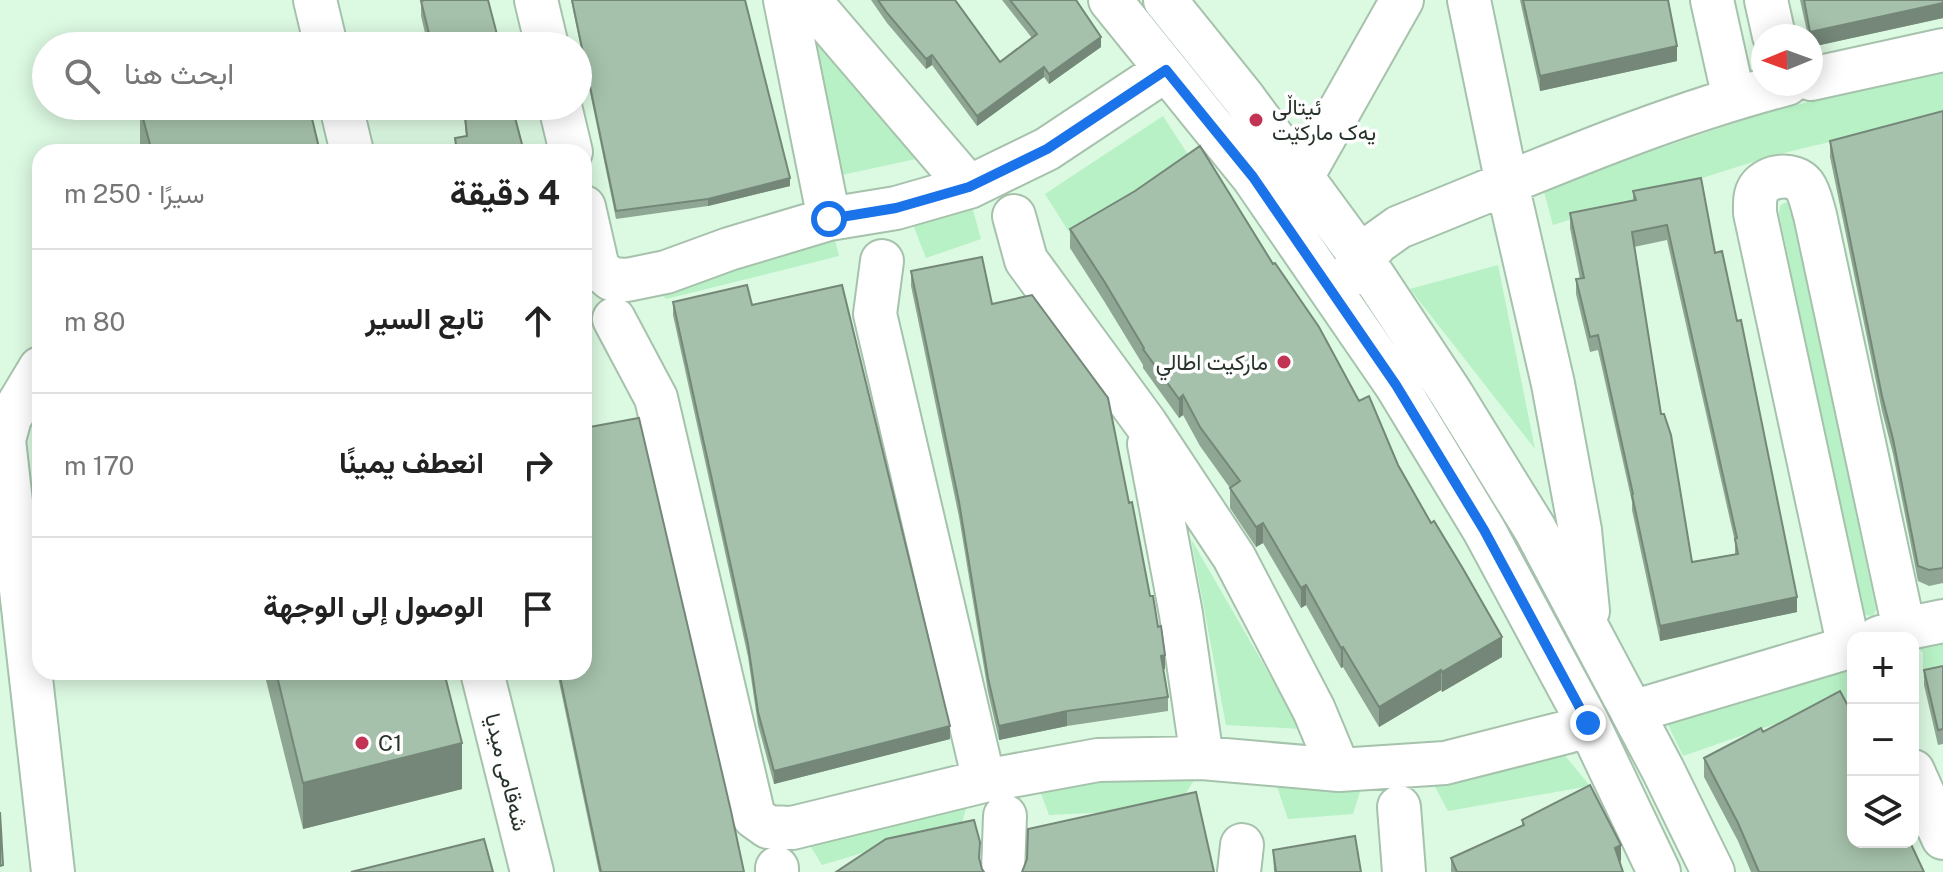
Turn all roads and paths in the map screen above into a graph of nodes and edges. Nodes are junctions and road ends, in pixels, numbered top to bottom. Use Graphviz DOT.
graph roads {
  1 [pos="315,0"];
  2 [pos="536,0"];
  3 [pos="785,0"];
  4 [pos="809,0"];
  5 [pos="1110,0"];
  6 [pos="1165,0"];
  7 [pos="1402,0"];
  8 [pos="1469,0"];
  9 [pos="1712,0"];
  10 [pos="1766,0"];
  11 [pos="1771,24"];
  12 [pos="323,32"];
  13 [pos="544,32"];
  14 [pos="1943,50"];
  15 [pos="1166,70"];
  16 [pos="1823,76"];
  17 [pos="1751,94"];
  18 [pos="1734,99"];
  19 [pos="344,120"];
  20 [pos="563,120"];
  21 [pos="350,144"];
  22 [pos="569,144"];
  23 [pos="1302,177"];
  24 [pos="1507,184"];
  25 [pos="969,187"];
  26 [pos="1014,216"];
  27 [pos="829,219"];
  28 [pos="592,242"];
  29 [pos="1363,260"];
  30 [pos="882,261"];
  31 [pos="1332,293"];
  32 [pos="614,319"];
  33 [pos="32,381"];
  34 [pos="1146,424"];
  35 [pos="1590,636"];
  36 [pos="1885,636"];
  37 [pos="1847,647"];
  38 [pos="484,680"];
  39 [pos="1632,712"];
  40 [pos="1588,723"];
  41 [pos="1202,758"];
  42 [pos="1339,770"];
  43 [pos="1915,776"];
  44 [pos="984,781"];
  45 [pos="1399,807"];
  46 [pos="1005,816"];
  47 [pos="1943,838"];
  48 [pos="53,872"];
  49 [pos="532,872"];
  50 [pos="1003,872"];
  51 [pos="1404,872"];
  52 [pos="1659,872"];
  53 [pos="1713,872"];
  1 -- 12 [label="street"];
  2 -- 13 [label="street"];
  3 -- 27 [label="street"];
  4 -- 25 [label="street"];
  5 -- 15 [label="street"];
  6 -- 23 [label="street"];
  7 -- 23 [label="street"];
  8 -- 24 [label="street"];
  9 -- 18 [label="street"];
  10 -- 11 [label="street"];
  14 -- 16 [label="street"];
  15 -- 25 [label="street"];
  15 -- 31 [label="street"];
  17 -- 18 [label="street"];
  18 -- 24 [label="street"];
  19 -- 21 [label="street"];
  20 -- 22 [label="street"];
  23 -- 29 [label="street"];
  24 -- 29 [label="street"];
  24 -- 35 [label="street"];
  25 -- 27 [label="street"];
  26 -- 34 [label="street"];
  27 -- 28 [label="street"];
  29 -- 31 [label="street"];
  29 -- 35 [label="street"];
  30 -- 44 [label="street"];
  31 -- 40 [label="street"];
  32 -- 44 [label="street"];
  33 -- 48 [label="street"];
  34 -- 41 [label="street"];
  34 -- 42 [label="street"];
  35 -- 39 [label="street"];
  36 -- 36 [label="street"];
  37 -- 39 [label="street"];
  38 -- 49 [label="street, شەقامی میدیا"];
  39 -- 53 [label="street"];
  40 -- 42 [label="street"];
  40 -- 52 [label="street"];
  41 -- 42 [label="street"];
  41 -- 44 [label="street"];
  43 -- 47 [label="street"];
  45 -- 51 [label="street"];
  46 -- 50 [label="street"];
}
